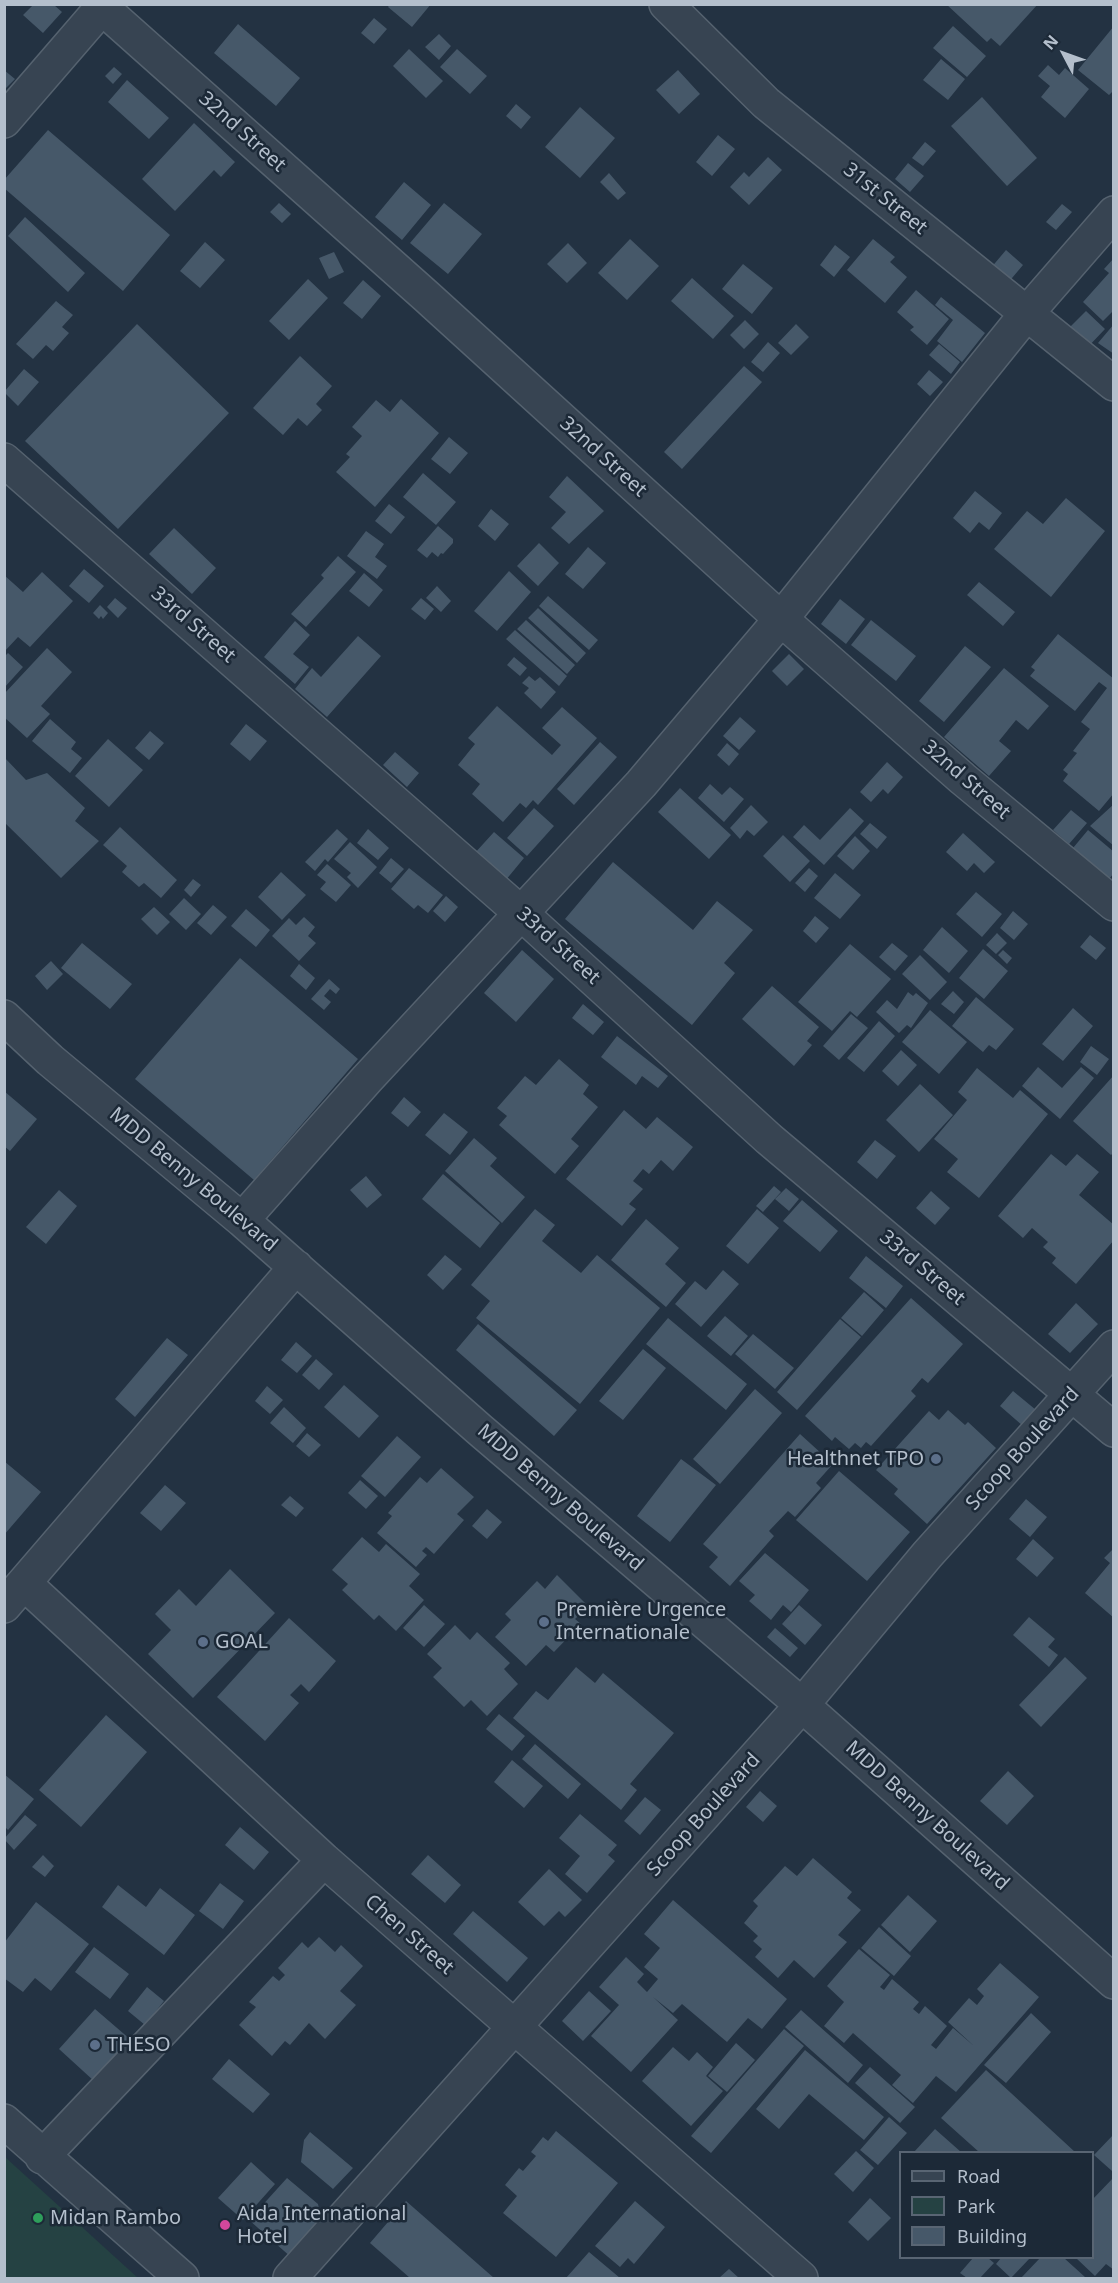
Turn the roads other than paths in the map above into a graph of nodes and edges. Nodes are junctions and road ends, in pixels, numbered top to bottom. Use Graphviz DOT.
graph roads {
  1 [pos="666,4"];
  2 [pos="102,6"];
  3 [pos="4,121"];
  4 [pos="1113,213"];
  5 [pos="1027,313"];
  6 [pos="1113,384"];
  7 [pos="4,460"];
  8 [pos="781,618"];
  9 [pos="1113,904"];
  10 [pos="522,914"];
  11 [pos="4,1017"];
  12 [pos="242,1220"];
  13 [pos="296,1267"];
  14 [pos="1113,1347"];
  15 [pos="1073,1394"];
  16 [pos="1113,1430"];
  17 [pos="14,1595"];
  18 [pos="802,1705"];
  19 [pos="324,1860"];
  20 [pos="1113,1982"];
  21 [pos="514,2028"];
  22 [pos="4,2121"];
  23 [pos="42,2157"];
  24 [pos="182,2278"];
  25 [pos="290,2278"];
  26 [pos="801,2278"];
  1 -- 5 [label="street, 31st Street"];
  2 -- 3 [label="street"];
  2 -- 8 [label="street, 32nd Street"];
  4 -- 5 [label="street"];
  5 -- 6 [label="street, 31st Street"];
  5 -- 8 [label="street"];
  7 -- 10 [label="street, 33rd Street"];
  8 -- 9 [label="street, 32nd Street"];
  8 -- 10 [label="street"];
  10 -- 12 [label="street"];
  10 -- 15 [label="street, 33rd Street"];
  11 -- 12 [label="street, MDD Benny Boulevard"];
  12 -- 13 [label="street, MDD Benny Boulevard"];
  13 -- 17 [label="street"];
  13 -- 18 [label="street, MDD Benny Boulevard"];
  14 -- 15 [label="street, Scoop Boulevard"];
  15 -- 16 [label="street, 33rd Street"];
  15 -- 18 [label="street, Scoop Boulevard"];
  17 -- 19 [label="street, Chen Street"];
  18 -- 20 [label="street, MDD Benny Boulevard"];
  18 -- 21 [label="street, Scoop Boulevard"];
  19 -- 21 [label="street, Chen Street"];
  19 -- 23 [label="street"];
  21 -- 25 [label="street, Scoop Boulevard"];
  21 -- 26 [label="street, Chen Street"];
  22 -- 23 [label="street"];
  23 -- 24 [label="street"];
}
